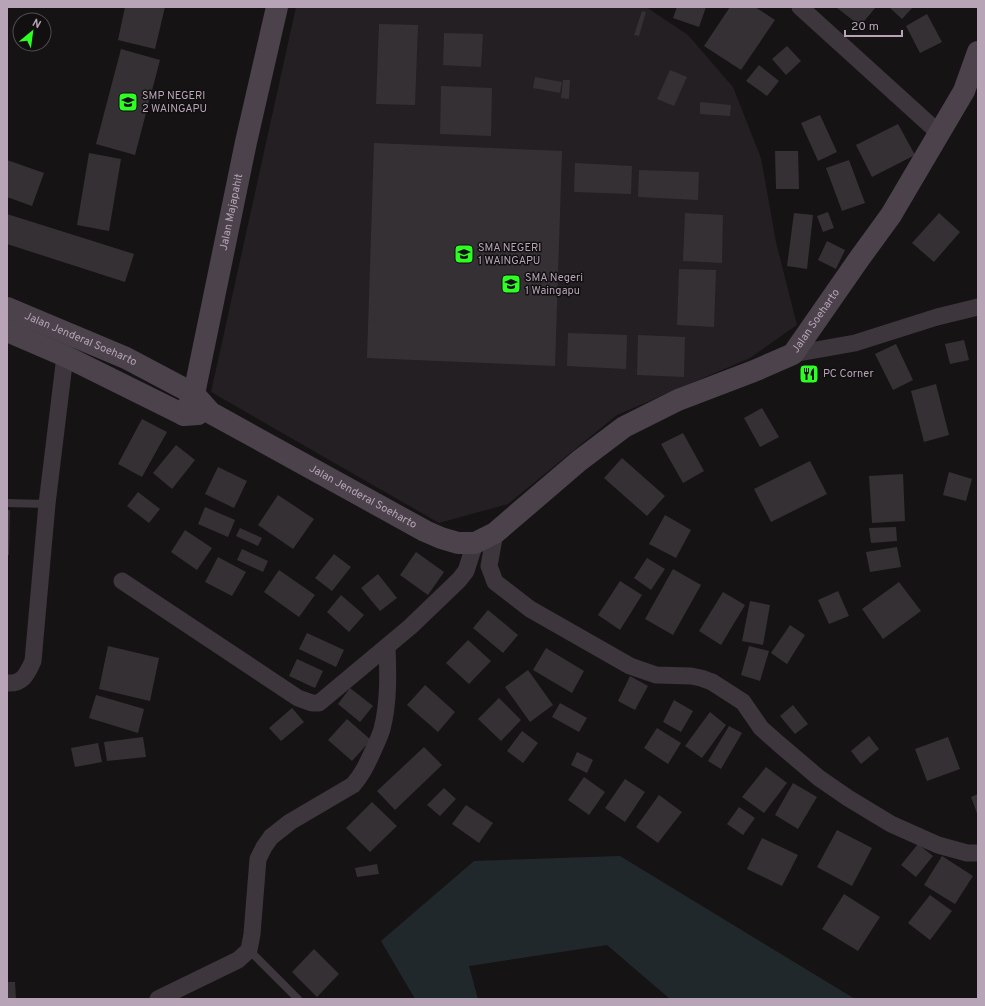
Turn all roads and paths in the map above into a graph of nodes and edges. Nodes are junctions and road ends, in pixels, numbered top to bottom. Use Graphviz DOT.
graph roads {
  1 [pos="277,7"];
  2 [pos="800,7"];
  3 [pos="978,52"];
  4 [pos="940,134"];
  5 [pos="978,307"];
  6 [pos="7,308"];
  7 [pos="7,331"];
  8 [pos="793,354"];
  9 [pos="65,356"];
  10 [pos="194,394"];
  11 [pos="211,413"];
  12 [pos="184,415"];
  13 [pos="7,503"];
  14 [pos="47,504"];
  15 [pos="516,515"];
  16 [pos="495,533"];
  17 [pos="475,543"];
  18 [pos="122,581"];
  19 [pos="387,646"];
  20 [pos="7,683"];
  21 [pos="978,853"];
  22 [pos="249,950"];
  23 [pos="158,999"];
  24 [pos="298,999"];
  1 -- 10 [label="street, Jalan Majapahit"];
  2 -- 4 [label="street"];
  3 -- 4 [label="street, Jalan Soeharto"];
  4 -- 8 [label="street, Jalan Soeharto"];
  5 -- 8 [label="street"];
  6 -- 10 [label="street, Jalan Jenderal Soeharto"];
  7 -- 9 [label="street, Jalan Jenderal Soeharto"];
  8 -- 15 [label="street, Jalan Soeharto"];
  9 -- 12 [label="street, Jalan Jenderal Soeharto"];
  9 -- 14 [label="street"];
  10 -- 11 [label="street, Jalan Jenderal Soeharto"];
  10 -- 12 [label="street, Jalan Majapahit"];
  11 -- 12 [label="street"];
  11 -- 17 [label="street, Jalan Jenderal Soeharto"];
  13 -- 14 [label="lane"];
  14 -- 20 [label="street"];
  15 -- 16 [label="street, Jalan Jenderal Soeharto"];
  16 -- 17 [label="street, Jalan Jenderal Soeharto"];
  16 -- 21 [label="street"];
  17 -- 19 [label="street"];
  18 -- 19 [label="street"];
  19 -- 22 [label="street"];
  22 -- 23 [label="street"];
  22 -- 24 [label="lane"];
}
